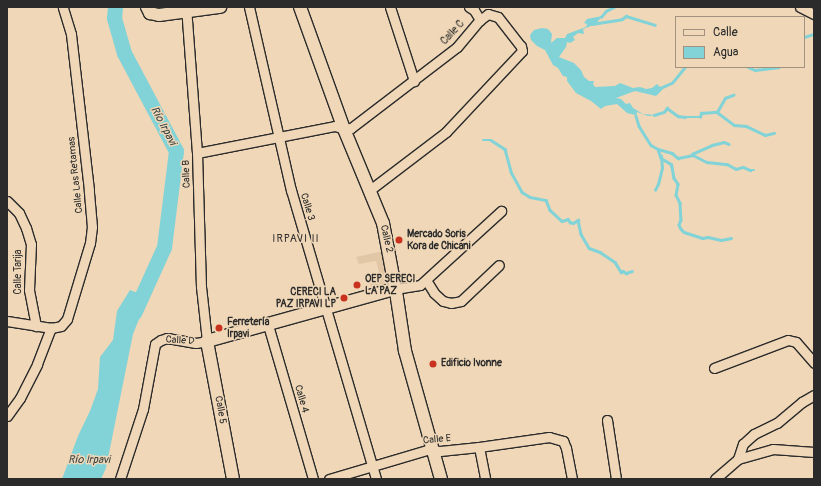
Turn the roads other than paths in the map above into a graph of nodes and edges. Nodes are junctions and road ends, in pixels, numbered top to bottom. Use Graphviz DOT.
graph roads {
  1 [pos="63,7"];
  2 [pos="147,7"];
  3 [pos="220,7"];
  4 [pos="249,7"];
  5 [pos="303,7"];
  6 [pos="390,7"];
  7 [pos="469,7"];
  8 [pos="800,7"];
  9 [pos="186,9"];
  10 [pos="814,14"];
  11 [pos="480,20"];
  12 [pos="414,81"];
  13 [pos="344,129"];
  14 [pos="278,138"];
  15 [pos="197,153"];
  16 [pos="370,190"];
  17 [pos="7,202"];
  18 [pos="501,211"];
  19 [pos="499,265"];
  20 [pos="426,280"];
  21 [pos="395,289"];
  22 [pos="326,307"];
  23 [pos="7,321"];
  24 [pos="268,325"];
  25 [pos="36,326"];
  26 [pos="51,328"];
  27 [pos="207,341"];
  28 [pos="814,363"];
  29 [pos="714,368"];
  30 [pos="814,395"];
  31 [pos="7,416"];
  32 [pos="607,420"];
  33 [pos="479,447"];
  34 [pos="433,451"];
  35 [pos="814,452"];
  36 [pos="738,459"];
  37 [pos="372,467"];
  38 [pos="120,479"];
  39 [pos="233,479"];
  40 [pos="313,479"];
  41 [pos="329,479"];
  42 [pos="376,479"];
  43 [pos="441,479"];
  44 [pos="485,479"];
  45 [pos="572,479"];
  46 [pos="616,479"];
  47 [pos="715,479"];
  1 -- 26 [label="street, Calle Las Retamas"];
  2 -- 9 [label="main road"];
  3 -- 9 [label="main road"];
  4 -- 14 [label="street, Calle 3"];
  5 -- 13 [label="main road, Calle 2"];
  6 -- 12 [label="street"];
  7 -- 11 [label="street"];
  8 -- 10 [label="street"];
  9 -- 15 [label="street, Calle B"];
  11 -- 12 [label="street, Calle C"];
  11 -- 16 [label="street, Calle C"];
  12 -- 13 [label="street, Calle C"];
  13 -- 14 [label="street, Calle C"];
  13 -- 16 [label="main road, Calle 2"];
  14 -- 15 [label="street, Calle C"];
  14 -- 22 [label="street, Calle 3"];
  15 -- 27 [label="street, Calle B"];
  16 -- 21 [label="main road, Calle 2"];
  17 -- 25 [label="street, Calle Tarija"];
  18 -- 20 [label="street, Calle D"];
  19 -- 20 [label="street"];
  20 -- 21 [label="street, Calle D"];
  21 -- 22 [label="main road, Calle D"];
  21 -- 34 [label="main road, Calle 2"];
  22 -- 24 [label="main road, Calle D"];
  22 -- 37 [label="street, Calle 3"];
  23 -- 25 [label="street"];
  24 -- 27 [label="main road, Calle D"];
  24 -- 40 [label="street, Calle 4"];
  25 -- 26 [label="street"];
  26 -- 31 [label="street"];
  27 -- 38 [label="street, Calle D"];
  27 -- 39 [label="main road, Calle 5"];
  28 -- 29 [label="street"];
  30 -- 36 [label="street"];
  32 -- 46 [label="street"];
  33 -- 34 [label="street, Calle E"];
  33 -- 44 [label="street"];
  33 -- 45 [label="street, Calle E"];
  34 -- 37 [label="street, Calle E"];
  34 -- 43 [label="main road, Calle 2"];
  35 -- 36 [label="street"];
  36 -- 47 [label="street"];
  37 -- 41 [label="street, Calle E"];
  37 -- 42 [label="street, Calle 3"];
}
